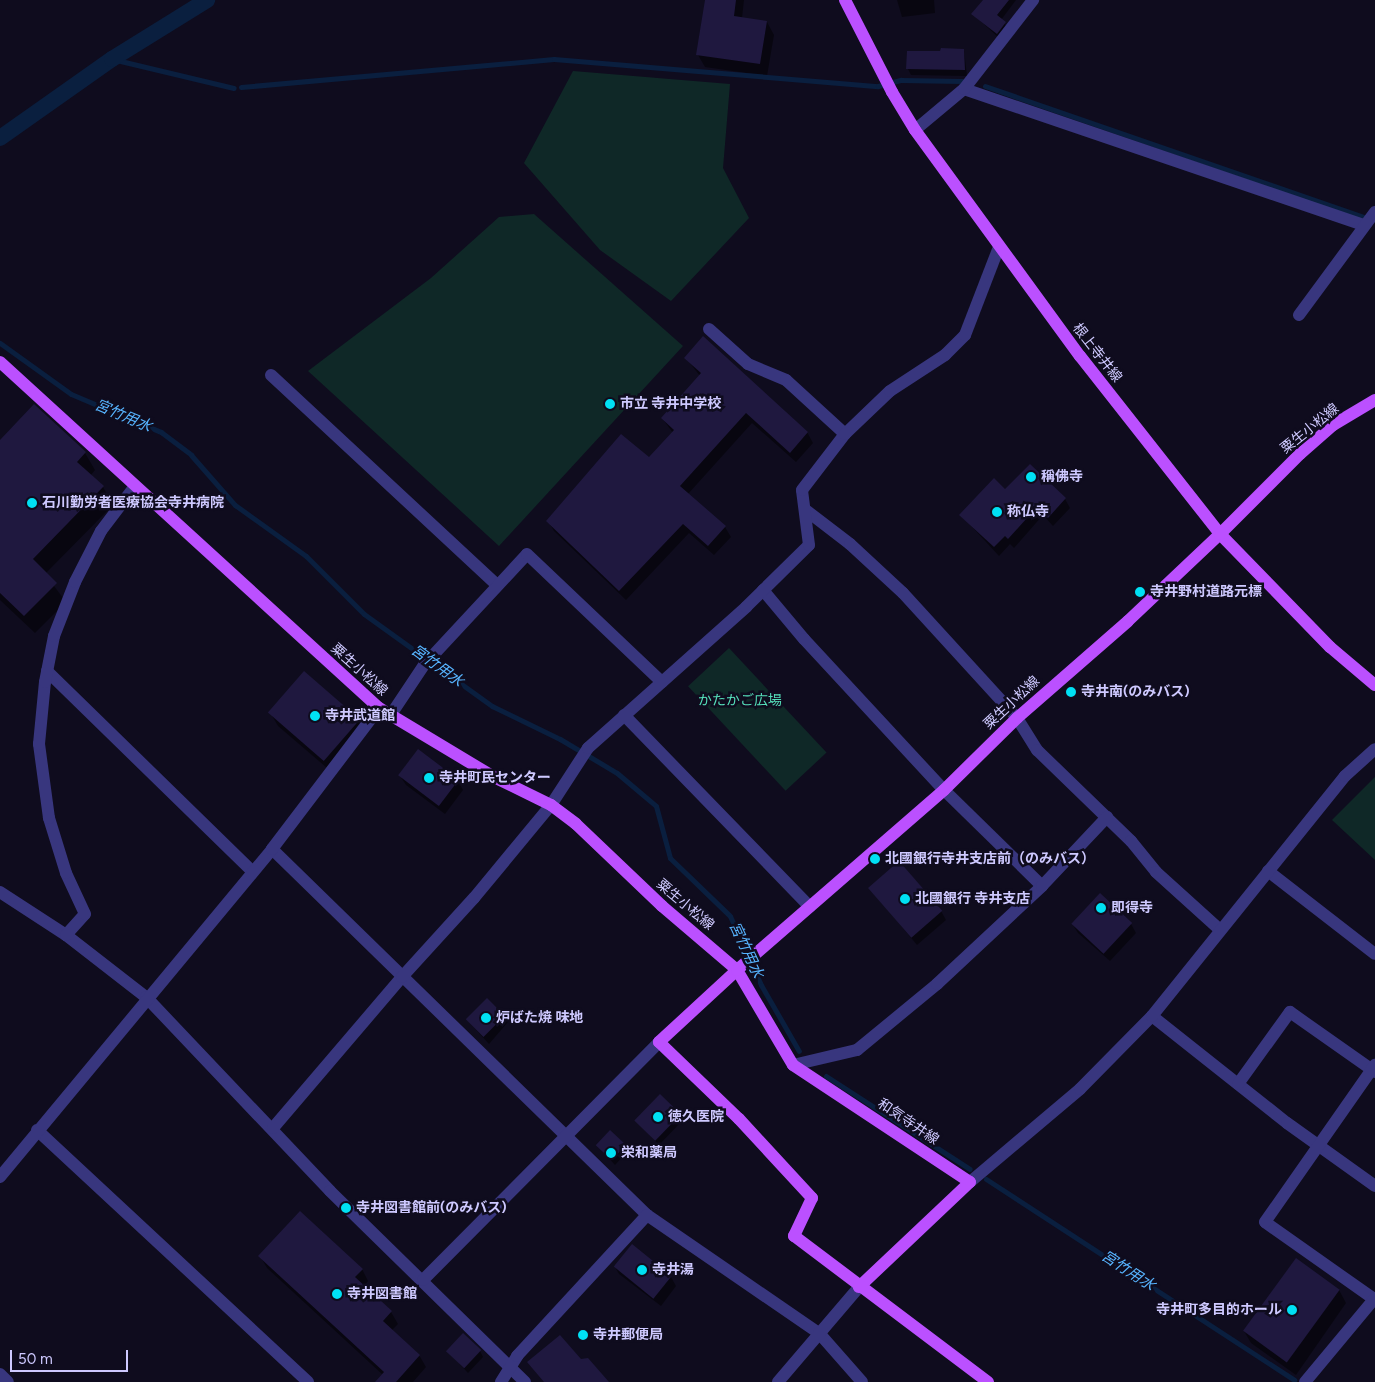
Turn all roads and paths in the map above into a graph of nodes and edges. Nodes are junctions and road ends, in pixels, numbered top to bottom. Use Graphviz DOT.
graph roads {
  1 [pos="845,0"];
  2 [pos="1033,0"];
  3 [pos="964,89"];
  4 [pos="915,130"];
  5 [pos="1375,213"];
  6 [pos="1364,225"];
  7 [pos="999,246"];
  8 [pos="1298,315"];
  9 [pos="708,329"];
  10 [pos="0,362"];
  11 [pos="271,375"];
  12 [pos="1375,400"];
  13 [pos="845,434"];
  14 [pos="135,486"];
  15 [pos="808,511"];
  16 [pos="1220,534"];
  17 [pos="496,584"];
  18 [pos="763,590"];
  19 [pos="47,671"];
  20 [pos="662,682"];
  21 [pos="1375,685"];
  22 [pos="379,708"];
  23 [pos="624,715"];
  24 [pos="390,716"];
  25 [pos="1017,718"];
  26 [pos="1375,748"];
  27 [pos="944,790"];
  28 [pos="551,805"];
  29 [pos="1107,817"];
  30 [pos="272,849"];
  31 [pos="252,871"];
  32 [pos="1268,871"];
  33 [pos="1042,886"];
  34 [pos="0,892"];
  35 [pos="810,907"];
  36 [pos="1219,930"];
  37 [pos="66,935"];
  38 [pos="1375,954"];
  39 [pos="741,967"];
  40 [pos="402,977"];
  41 [pos="146,997"];
  42 [pos="1152,1016"];
  43 [pos="659,1042"];
  44 [pos="793,1065"];
  45 [pos="1374,1069"];
  46 [pos="1238,1084"];
  47 [pos="273,1128"];
  48 [pos="37,1130"];
  49 [pos="566,1138"];
  50 [pos="1320,1146"];
  51 [pos="0,1177"];
  52 [pos="970,1182"];
  53 [pos="1375,1186"];
  54 [pos="647,1215"];
  55 [pos="423,1280"];
  56 [pos="858,1287"];
  57 [pos="1375,1298"];
  58 [pos="818,1333"];
  59 [pos="512,1366"];
  60 [pos="0,1374"];
  61 [pos="8,1382"];
  62 [pos="308,1382"];
  63 [pos="501,1382"];
  64 [pos="525,1382"];
  65 [pos="778,1382"];
  66 [pos="862,1382"];
  67 [pos="988,1382"];
  68 [pos="1305,1382"];
  1 -- 4 [label="main road, 根上寺井線"];
  2 -- 3 [label="street"];
  3 -- 4 [label="street"];
  3 -- 6 [label="street"];
  4 -- 7 [label="main road, 根上寺井線"];
  5 -- 6 [label="street"];
  6 -- 8 [label="street"];
  7 -- 13 [label="street"];
  7 -- 16 [label="main road, 根上寺井線"];
  9 -- 13 [label="street"];
  10 -- 14 [label="main road, 粟生小松線"];
  11 -- 17 [label="street"];
  12 -- 16 [label="main road, 粟生小松線"];
  13 -- 15 [label="street"];
  14 -- 19 [label="street"];
  14 -- 22 [label="main road, 粟生小松線"];
  15 -- 18 [label="street"];
  15 -- 25 [label="street"];
  16 -- 21 [label="main road, 根上寺井線"];
  16 -- 25 [label="main road, 粟生小松線"];
  17 -- 20 [label="street"];
  17 -- 24 [label="street"];
  18 -- 20 [label="street"];
  18 -- 27 [label="street"];
  19 -- 31 [label="street"];
  19 -- 37 [label="street"];
  20 -- 23 [label="street"];
  22 -- 24 [label="main road, 粟生小松線"];
  22 -- 30 [label="street"];
  23 -- 28 [label="street"];
  23 -- 35 [label="street"];
  24 -- 28 [label="main road, 粟生小松線"];
  25 -- 27 [label="main road, 粟生小松線"];
  25 -- 29 [label="street"];
  26 -- 32 [label="street"];
  27 -- 33 [label="street"];
  27 -- 35 [label="main road, 粟生小松線"];
  28 -- 39 [label="main road, 粟生小松線"];
  28 -- 40 [label="street"];
  29 -- 33 [label="street"];
  29 -- 36 [label="street"];
  30 -- 31 [label="street"];
  30 -- 40 [label="street"];
  31 -- 41 [label="street"];
  32 -- 36 [label="street"];
  32 -- 38 [label="street"];
  33 -- 44 [label="street"];
  34 -- 37 [label="street"];
  35 -- 39 [label="main road, 粟生小松線"];
  36 -- 42 [label="street"];
  37 -- 41 [label="street"];
  39 -- 43 [label="main road"];
  39 -- 44 [label="main road, 和気寺井線"];
  40 -- 47 [label="street"];
  40 -- 49 [label="street"];
  41 -- 47 [label="street"];
  41 -- 48 [label="street"];
  42 -- 46 [label="street"];
  42 -- 52 [label="street"];
  43 -- 49 [label="street"];
  43 -- 56 [label="main road"];
  44 -- 52 [label="main road, 和気寺井線"];
  45 -- 46 [label="street"];
  45 -- 50 [label="street"];
  46 -- 50 [label="street"];
  47 -- 55 [label="street"];
  48 -- 51 [label="street"];
  48 -- 62 [label="street"];
  49 -- 54 [label="street"];
  49 -- 55 [label="street"];
  50 -- 53 [label="street"];
  50 -- 57 [label="street"];
  52 -- 56 [label="main road"];
  54 -- 58 [label="street"];
  54 -- 59 [label="street"];
  55 -- 59 [label="street"];
  56 -- 58 [label="street"];
  56 -- 67 [label="main road"];
  57 -- 68 [label="street"];
  58 -- 65 [label="street"];
  58 -- 66 [label="street"];
  59 -- 63 [label="street"];
  59 -- 64 [label="street"];
  60 -- 61 [label="street"];
}
